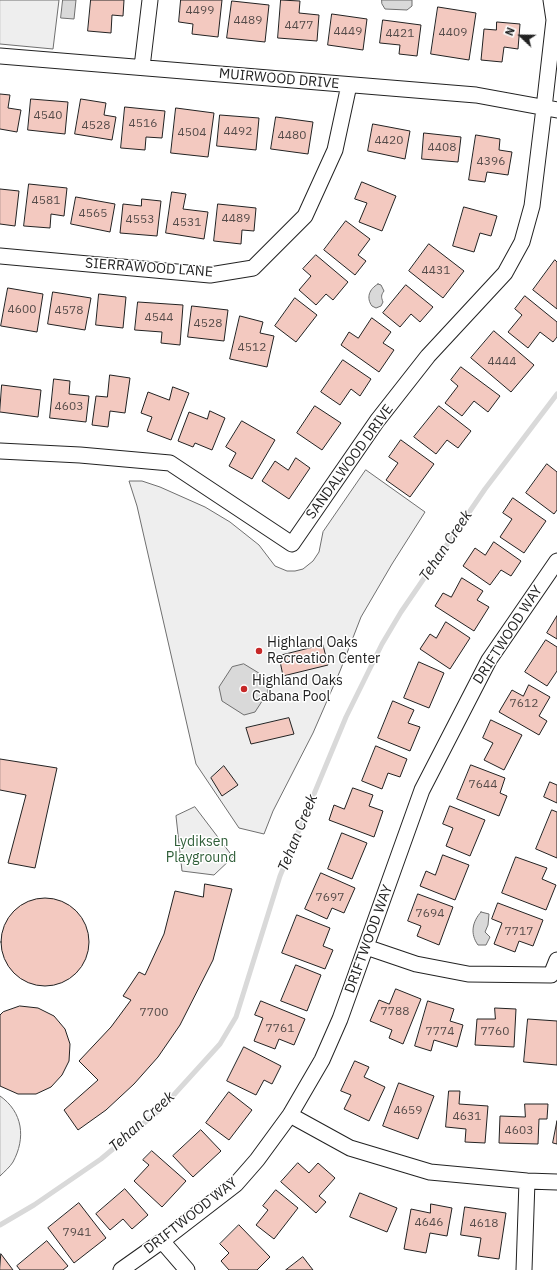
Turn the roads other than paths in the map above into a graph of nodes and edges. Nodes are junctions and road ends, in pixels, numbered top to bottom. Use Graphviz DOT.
graph roads {
  1 [pos="150,0"];
  2 [pos="551,0"];
  3 [pos="0,56"];
  4 [pos="142,67"];
  5 [pos="349,85"];
  6 [pos="550,109"];
  7 [pos="0,256"];
  8 [pos="0,451"];
  9 [pos="557,561"];
  10 [pos="366,947"];
  11 [pos="557,960"];
  12 [pos="290,1115"];
  13 [pos="527,1182"];
  14 [pos="557,1182"];
  15 [pos="162,1241"];
  16 [pos="121,1270"];
  17 [pos="187,1270"];
  18 [pos="524,1270"];
  1 -- 4 [label="street"];
  2 -- 6 [label="street"];
  3 -- 4 [label="street, MUIRWOOD DRIVE"];
  4 -- 5 [label="street, MUIRWOOD DRIVE"];
  5 -- 6 [label="street, MUIRWOOD DRIVE"];
  5 -- 7 [label="street, SIERRAWOOD LANE"];
  6 -- 8 [label="street, SANDALWOOD DRIVE"];
  9 -- 10 [label="street, DRIFTWOOD WAY"];
  10 -- 11 [label="street"];
  10 -- 12 [label="street, DRIFTWOOD WAY"];
  12 -- 13 [label="street"];
  12 -- 15 [label="street, DRIFTWOOD WAY"];
  13 -- 14 [label="street"];
  13 -- 18 [label="street"];
  15 -- 16 [label="street, DRIFTWOOD WAY"];
  15 -- 17 [label="street"];
}
